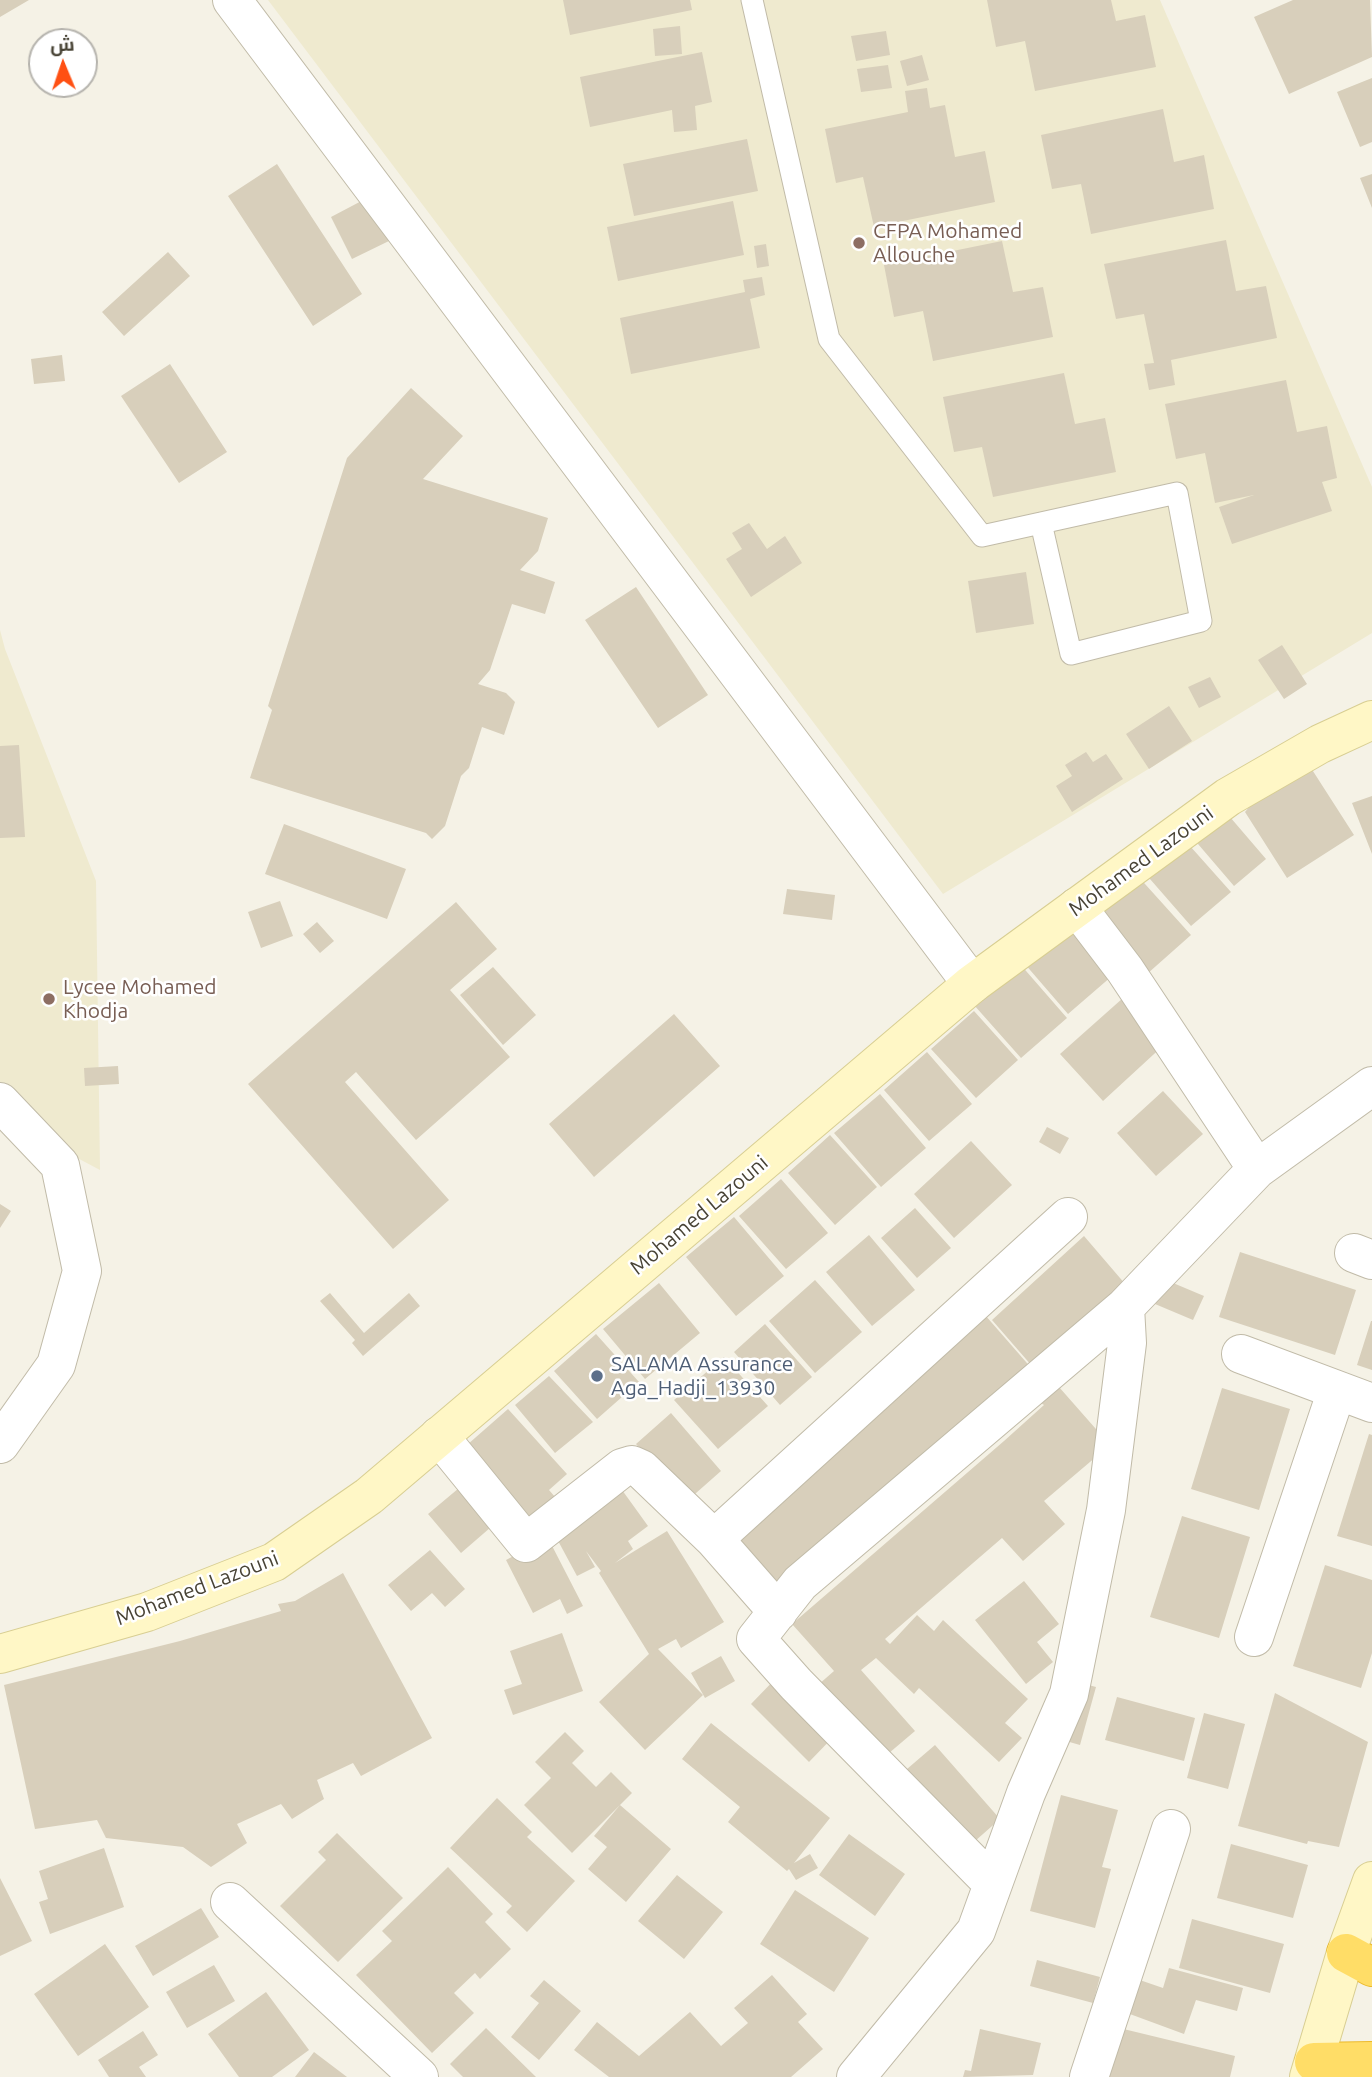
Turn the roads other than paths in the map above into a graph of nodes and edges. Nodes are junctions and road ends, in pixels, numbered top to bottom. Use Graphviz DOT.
graph roads {
  1 [pos="232,0"];
  2 [pos="752,0"];
  3 [pos="1041,523"];
  4 [pos="1372,720"];
  5 [pos="1077,907"];
  6 [pos="972,984"];
  7 [pos="1372,1086"];
  8 [pos="0,1102"];
  9 [pos="1257,1169"];
  10 [pos="1068,1217"];
  11 [pos="1125,1307"];
  12 [pos="1241,1354"];
  13 [pos="1337,1390"];
  14 [pos="1372,1403"];
  15 [pos="439,1436"];
  16 [pos="0,1444"];
  17 [pos="714,1539"];
  18 [pos="778,1612"];
  19 [pos="1254,1637"];
  20 [pos="0,1654"];
  21 [pos="1171,1829"];
  22 [pos="1372,1881"];
  23 [pos="993,1884"];
  24 [pos="230,1902"];
  25 [pos="1359,1960"];
  26 [pos="1372,2061"];
  27 [pos="1311,2069"];
  28 [pos="419,2077"];
  29 [pos="856,2077"];
  30 [pos="1089,2077"];
  1 -- 6 [label="street"];
  2 -- 3 [label="lane"];
  3 -- 3 [label="lane"];
  4 -- 5 [label="main road, Mohamed Lazouni"];
  5 -- 6 [label="main road, Mohamed Lazouni"];
  5 -- 9 [label="street"];
  6 -- 15 [label="main road, Mohamed Lazouni"];
  7 -- 9 [label="street"];
  8 -- 16 [label="street"];
  9 -- 11 [label="street"];
  10 -- 17 [label="street"];
  11 -- 18 [label="street"];
  11 -- 23 [label="street"];
  12 -- 13 [label="street"];
  13 -- 14 [label="street"];
  13 -- 19 [label="street"];
  15 -- 17 [label="street"];
  15 -- 20 [label="main road, Mohamed Lazouni"];
  17 -- 18 [label="street"];
  18 -- 23 [label="street"];
  21 -- 30 [label="street"];
  22 -- 25 [label="main road"];
  23 -- 29 [label="street"];
  24 -- 28 [label="street"];
  25 -- 27 [label="main road"];
  26 -- 27 [label="highway"];
}
